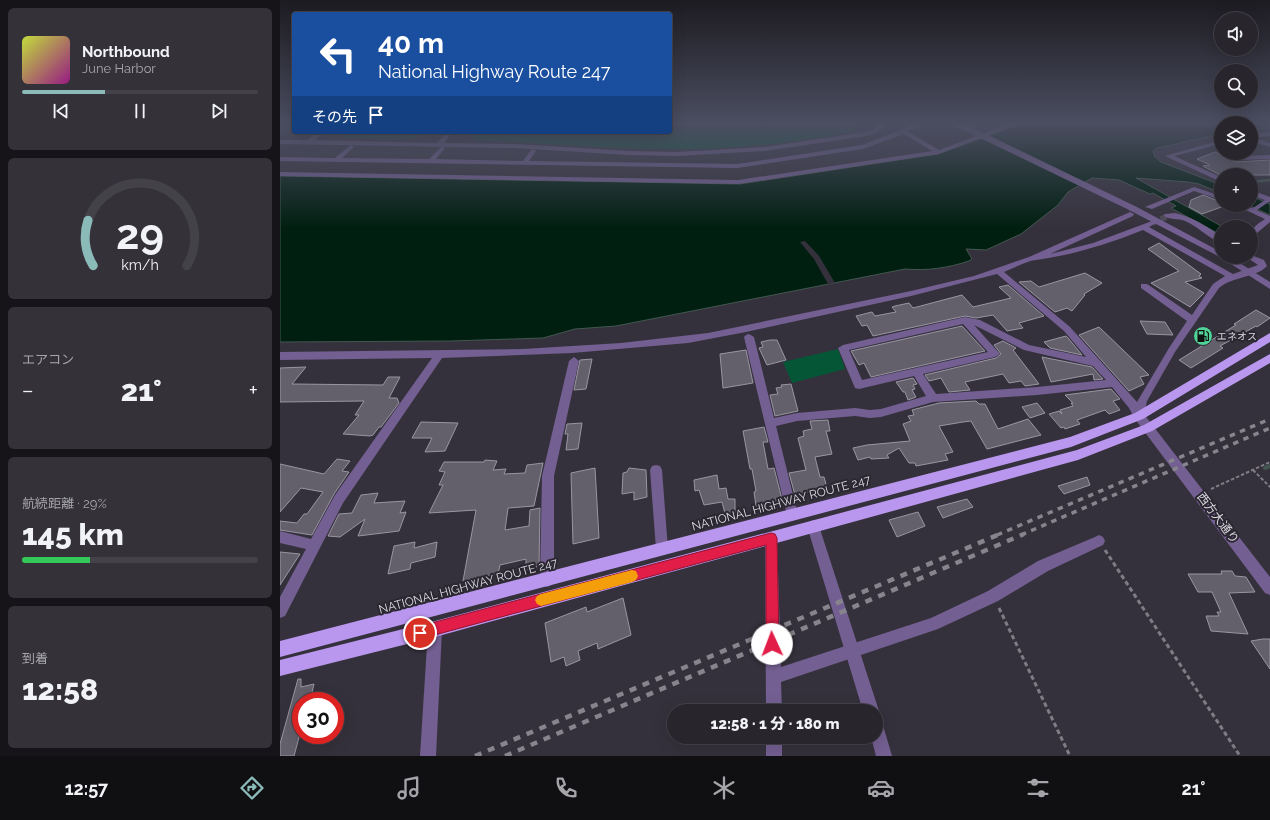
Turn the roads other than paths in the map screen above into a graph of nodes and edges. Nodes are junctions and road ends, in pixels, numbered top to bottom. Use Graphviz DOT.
graph roads {
  1 [pos="433,157"];
  2 [pos="528,157"];
  3 [pos="717,157"];
  4 [pos="850,157"];
  5 [pos="850,157"];
  6 [pos="1024,157"];
  7 [pos="1171,157"];
  8 [pos="1258,158"];
  9 [pos="1270,158"];
  10 [pos="283,159"];
  11 [pos="337,159"];
  12 [pos="383,160"];
  13 [pos="431,161"];
  14 [pos="477,162"];
  15 [pos="525,162"];
  16 [pos="280,164"];
  17 [pos="572,164"];
  18 [pos="716,166"];
  19 [pos="767,170"];
  20 [pos="665,173"];
  21 [pos="280,174"];
  22 [pos="368,175"];
  23 [pos="465,177"];
  24 [pos="1214,177"];
  25 [pos="564,179"];
  26 [pos="1258,195"];
  27 [pos="1214,196"];
  28 [pos="1269,200"];
  29 [pos="1149,207"];
  30 [pos="1258,207"];
  31 [pos="1131,211"];
  32 [pos="1257,212"];
  33 [pos="1168,216"];
  34 [pos="1270,219"];
  35 [pos="1152,223"];
  36 [pos="1258,227"];
  37 [pos="1143,228"];
  38 [pos="1214,236"];
  39 [pos="1214,252"];
  40 [pos="1028,260"];
  41 [pos="1258,261"];
  42 [pos="1236,264"];
  43 [pos="998,271"];
  44 [pos="1251,273"];
  45 [pos="1231,276"];
  46 [pos="1144,286"];
  47 [pos="1270,286"];
  48 [pos="965,320"];
  49 [pos="1192,320"];
  50 [pos="749,337"];
  51 [pos="1270,337"];
  52 [pos="439,355"];
  53 [pos="280,356"];
  54 [pos="1270,358"];
  55 [pos="574,361"];
  56 [pos="1097,363"];
  57 [pos="916,372"];
  58 [pos="1114,383"];
  59 [pos="933,398"];
  60 [pos="1139,416"];
  61 [pos="770,423"];
  62 [pos="1148,428"];
  63 [pos="656,470"];
  64 [pos="792,515"];
  65 [pos="813,526"];
  66 [pos="280,537"];
  67 [pos="771,538"];
  68 [pos="1099,541"];
  69 [pos="313,546"];
  70 [pos="662,550"];
  71 [pos="547,580"];
  72 [pos="1270,588"];
  73 [pos="280,610"];
  74 [pos="434,629"];
  75 [pos="280,649"];
  76 [pos="853,650"];
  77 [pos="280,668"];
  78 [pos="774,676"];
  79 [pos="774,704"];
  80 [pos="869,704"];
  81 [pos="774,744"];
  82 [pos="881,744"];
  83 [pos="428,756"];
  84 [pos="774,756"];
  85 [pos="884,756"];
  1 -- 13 [label="street"];
  2 -- 15 [label="street"];
  3 -- 18 [label="street"];
  4 -- 19 [label="street"];
  5 -- 19 [label="street"];
  6 -- 31 [label="street, bridge"];
  7 -- 24 [label="street"];
  8 -- 9 [label="street"];
  10 -- 11 [label="street"];
  10 -- 16 [label="street"];
  11 -- 12 [label="street"];
  12 -- 13 [label="street"];
  12 -- 22 [label="street"];
  13 -- 14 [label="street"];
  14 -- 15 [label="street"];
  14 -- 23 [label="street"];
  15 -- 17 [label="street"];
  17 -- 20 [label="street"];
  17 -- 25 [label="street"];
  18 -- 19 [label="street"];
  18 -- 20 [label="street"];
  19 -- 20 [label="street"];
  20 -- 25 [label="street"];
  21 -- 22 [label="street"];
  22 -- 23 [label="street"];
  23 -- 25 [label="street"];
  26 -- 28 [label="street"];
  27 -- 29 [label="street"];
  28 -- 30 [label="lane"];
  31 -- 39 [label="street"];
  31 -- 40 [label="street"];
  32 -- 34 [label="street"];
  33 -- 38 [label="street"];
  34 -- 36 [label="street"];
  35 -- 37 [label="street"];
  37 -- 40 [label="street"];
  37 -- 45 [label="street"];
  40 -- 43 [label="street"];
  41 -- 44 [label="street"];
  42 -- 44 [label="street"];
  43 -- 52 [label="street"];
  43 -- 56 [label="street, 西方大通り"];
  44 -- 45 [label="street"];
  44 -- 47 [label="street"];
  45 -- 49 [label="street"];
  46 -- 49 [label="street"];
  48 -- 56 [label="street"];
  48 -- 57 [label="street"];
  48 -- 57 [label="street"];
  49 -- 60 [label="street"];
  50 -- 61 [label="street"];
  51 -- 60 [label="highway, NATIONAL HIGHWAY ROUTE 247"];
  52 -- 53 [label="street"];
  52 -- 69 [label="street"];
  54 -- 62 [label="highway"];
  55 -- 71 [label="street"];
  56 -- 58 [label="street, 西方大通り"];
  57 -- 59 [label="street"];
  58 -- 59 [label="street"];
  58 -- 60 [label="street, 西方大通り"];
  59 -- 61 [label="street"];
  60 -- 62 [label="street, 西方大通り"];
  60 -- 64 [label="highway, NATIONAL HIGHWAY ROUTE 247"];
  61 -- 64 [label="street"];
  62 -- 65 [label="highway"];
  62 -- 72 [label="street, 西方大通り"];
  63 -- 70 [label="street"];
  64 -- 70 [label="highway, NATIONAL HIGHWAY ROUTE 247"];
  65 -- 67 [label="highway"];
  65 -- 76 [label="street"];
  66 -- 69 [label="street"];
  67 -- 74 [label="highway"];
  67 -- 78 [label="street"];
  68 -- 76 [label="street"];
  69 -- 73 [label="street"];
  70 -- 71 [label="highway, NATIONAL HIGHWAY ROUTE 247"];
  71 -- 75 [label="highway, NATIONAL HIGHWAY ROUTE 247"];
  74 -- 77 [label="highway"];
  74 -- 83 [label="street"];
  76 -- 78 [label="street"];
  76 -- 80 [label="street"];
  78 -- 79 [label="street"];
  81 -- 84 [label="street"];
  82 -- 85 [label="street"];
}
